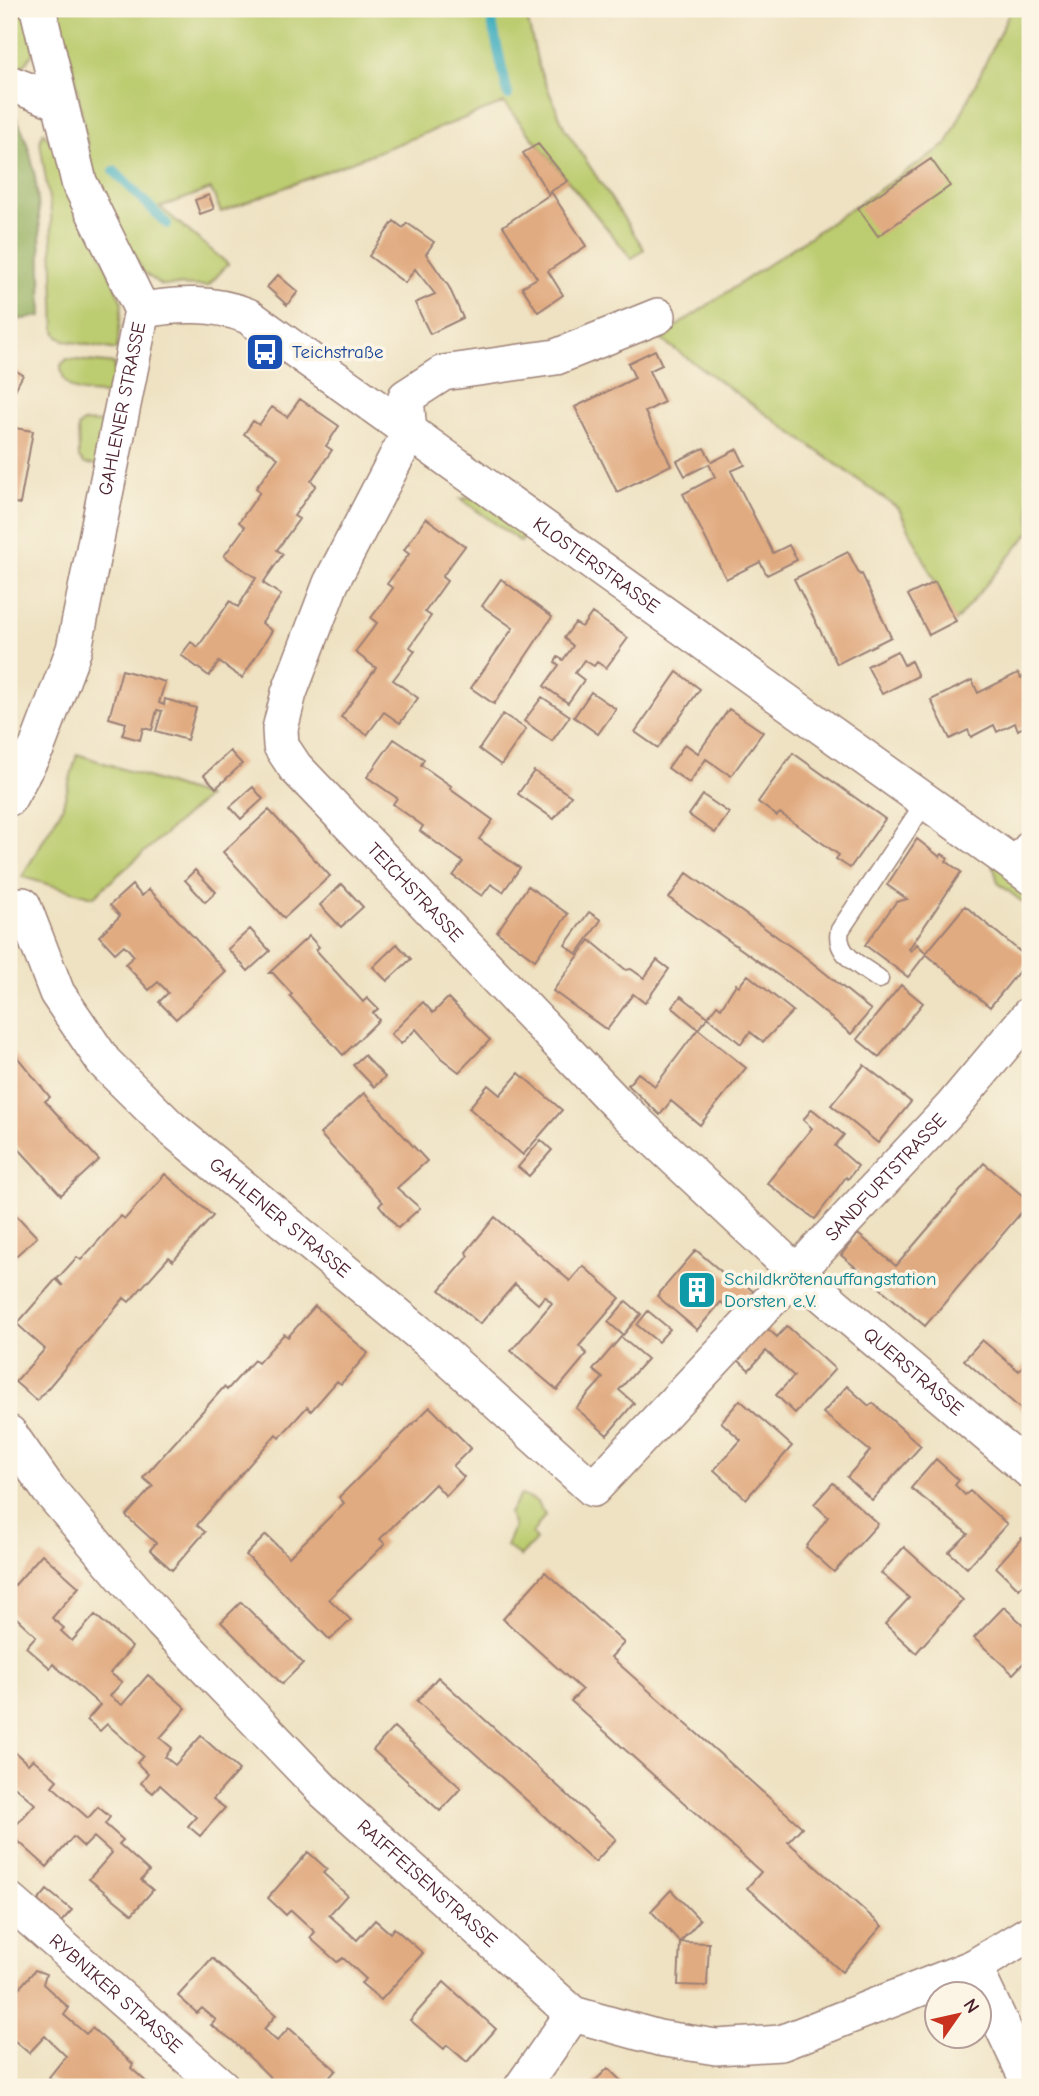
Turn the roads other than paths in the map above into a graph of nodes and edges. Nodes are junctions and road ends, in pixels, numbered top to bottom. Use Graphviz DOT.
graph roads {
  1 [pos="38,9"];
  2 [pos="9,83"];
  3 [pos="59,102"];
  4 [pos="142,310"];
  5 [pos="658,316"];
  6 [pos="409,433"];
  7 [pos="9,799"];
  8 [pos="926,802"];
  9 [pos="1023,858"];
  10 [pos="23,905"];
  11 [pos="878,979"];
  12 [pos="1030,1014"];
  13 [pos="796,1272"];
  14 [pos="9,1433"];
  15 [pos="1030,1471"];
  16 [pos="593,1489"];
  17 [pos="9,1900"];
  18 [pos="1030,1933"];
  19 [pos="974,1968"];
  20 [pos="573,2014"];
  21 [pos="1030,2085"];
  22 [pos="222,2087"];
  23 [pos="522,2087"];
  1 -- 3 [label="street, GAHLENER STRASSE"];
  2 -- 3 [label="street"];
  3 -- 4 [label="street, GAHLENER STRASSE"];
  4 -- 6 [label="street, KLOSTERSTRASSE"];
  4 -- 7 [label="street, GAHLENER STRASSE"];
  5 -- 6 [label="street"];
  6 -- 8 [label="street, KLOSTERSTRASSE"];
  6 -- 13 [label="street, TEICHSTRASSE"];
  8 -- 9 [label="street, KLOSTERSTRASSE"];
  8 -- 11 [label="lane"];
  10 -- 16 [label="street, GAHLENER STRASSE"];
  12 -- 13 [label="street, SANDFURTSTRASSE"];
  13 -- 15 [label="street, QUERSTRASSE"];
  13 -- 16 [label="street, SANDFURTSTRASSE"];
  14 -- 20 [label="street, RAIFFEISENSTRASSE"];
  17 -- 22 [label="street, RYBNIKER STRASSE"];
  18 -- 19 [label="street, RAIFFEISENSTRASSE"];
  19 -- 20 [label="street, RAIFFEISENSTRASSE"];
  19 -- 21 [label="street"];
  20 -- 23 [label="street"];
}
